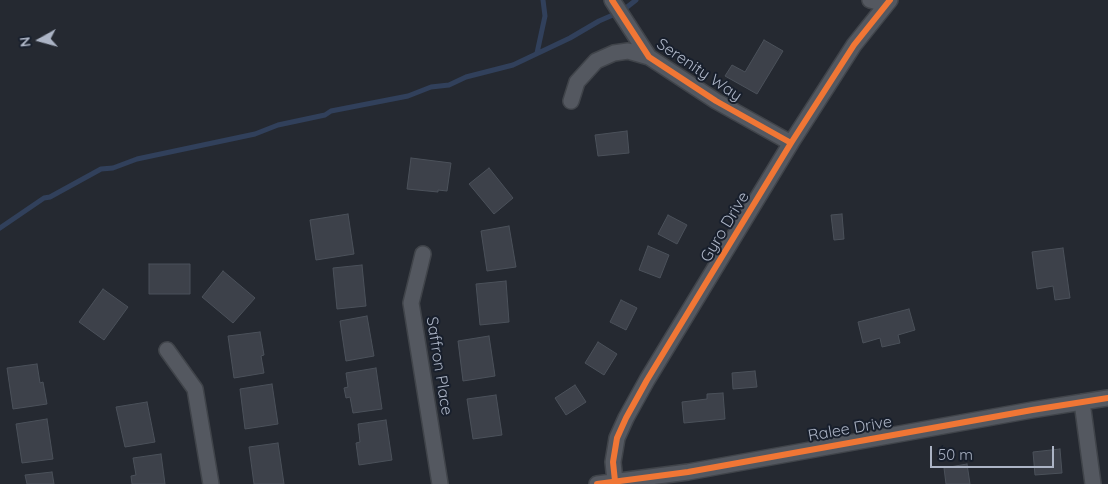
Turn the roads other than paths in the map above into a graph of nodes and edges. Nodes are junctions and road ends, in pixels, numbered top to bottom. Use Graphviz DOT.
graph roads {
  1 [pos="612,0"];
  2 [pos="870,0"];
  3 [pos="888,2"];
  4 [pos="649,57"];
  5 [pos="571,102"];
  6 [pos="791,143"];
  7 [pos="423,254"];
  8 [pos="167,350"];
  9 [pos="1108,398"];
  10 [pos="1082,402"];
  11 [pos="615,482"];
  12 [pos="211,484"];
  13 [pos="440,484"];
  14 [pos="597,484"];
  15 [pos="1093,484"];
  1 -- 4 [label="street, Serenity Way"];
  2 -- 3 [label="street"];
  3 -- 6 [label="street, Gyro Drive"];
  4 -- 5 [label="street, Serenity Way"];
  4 -- 6 [label="street, Serenity Way"];
  6 -- 11 [label="street, Gyro Drive"];
  7 -- 13 [label="street, Saffron Place"];
  8 -- 12 [label="street"];
  9 -- 10 [label="street, Ralee Drive"];
  10 -- 11 [label="street, Ralee Drive"];
  10 -- 15 [label="street"];
  11 -- 14 [label="street, Ralee Drive"];
}
